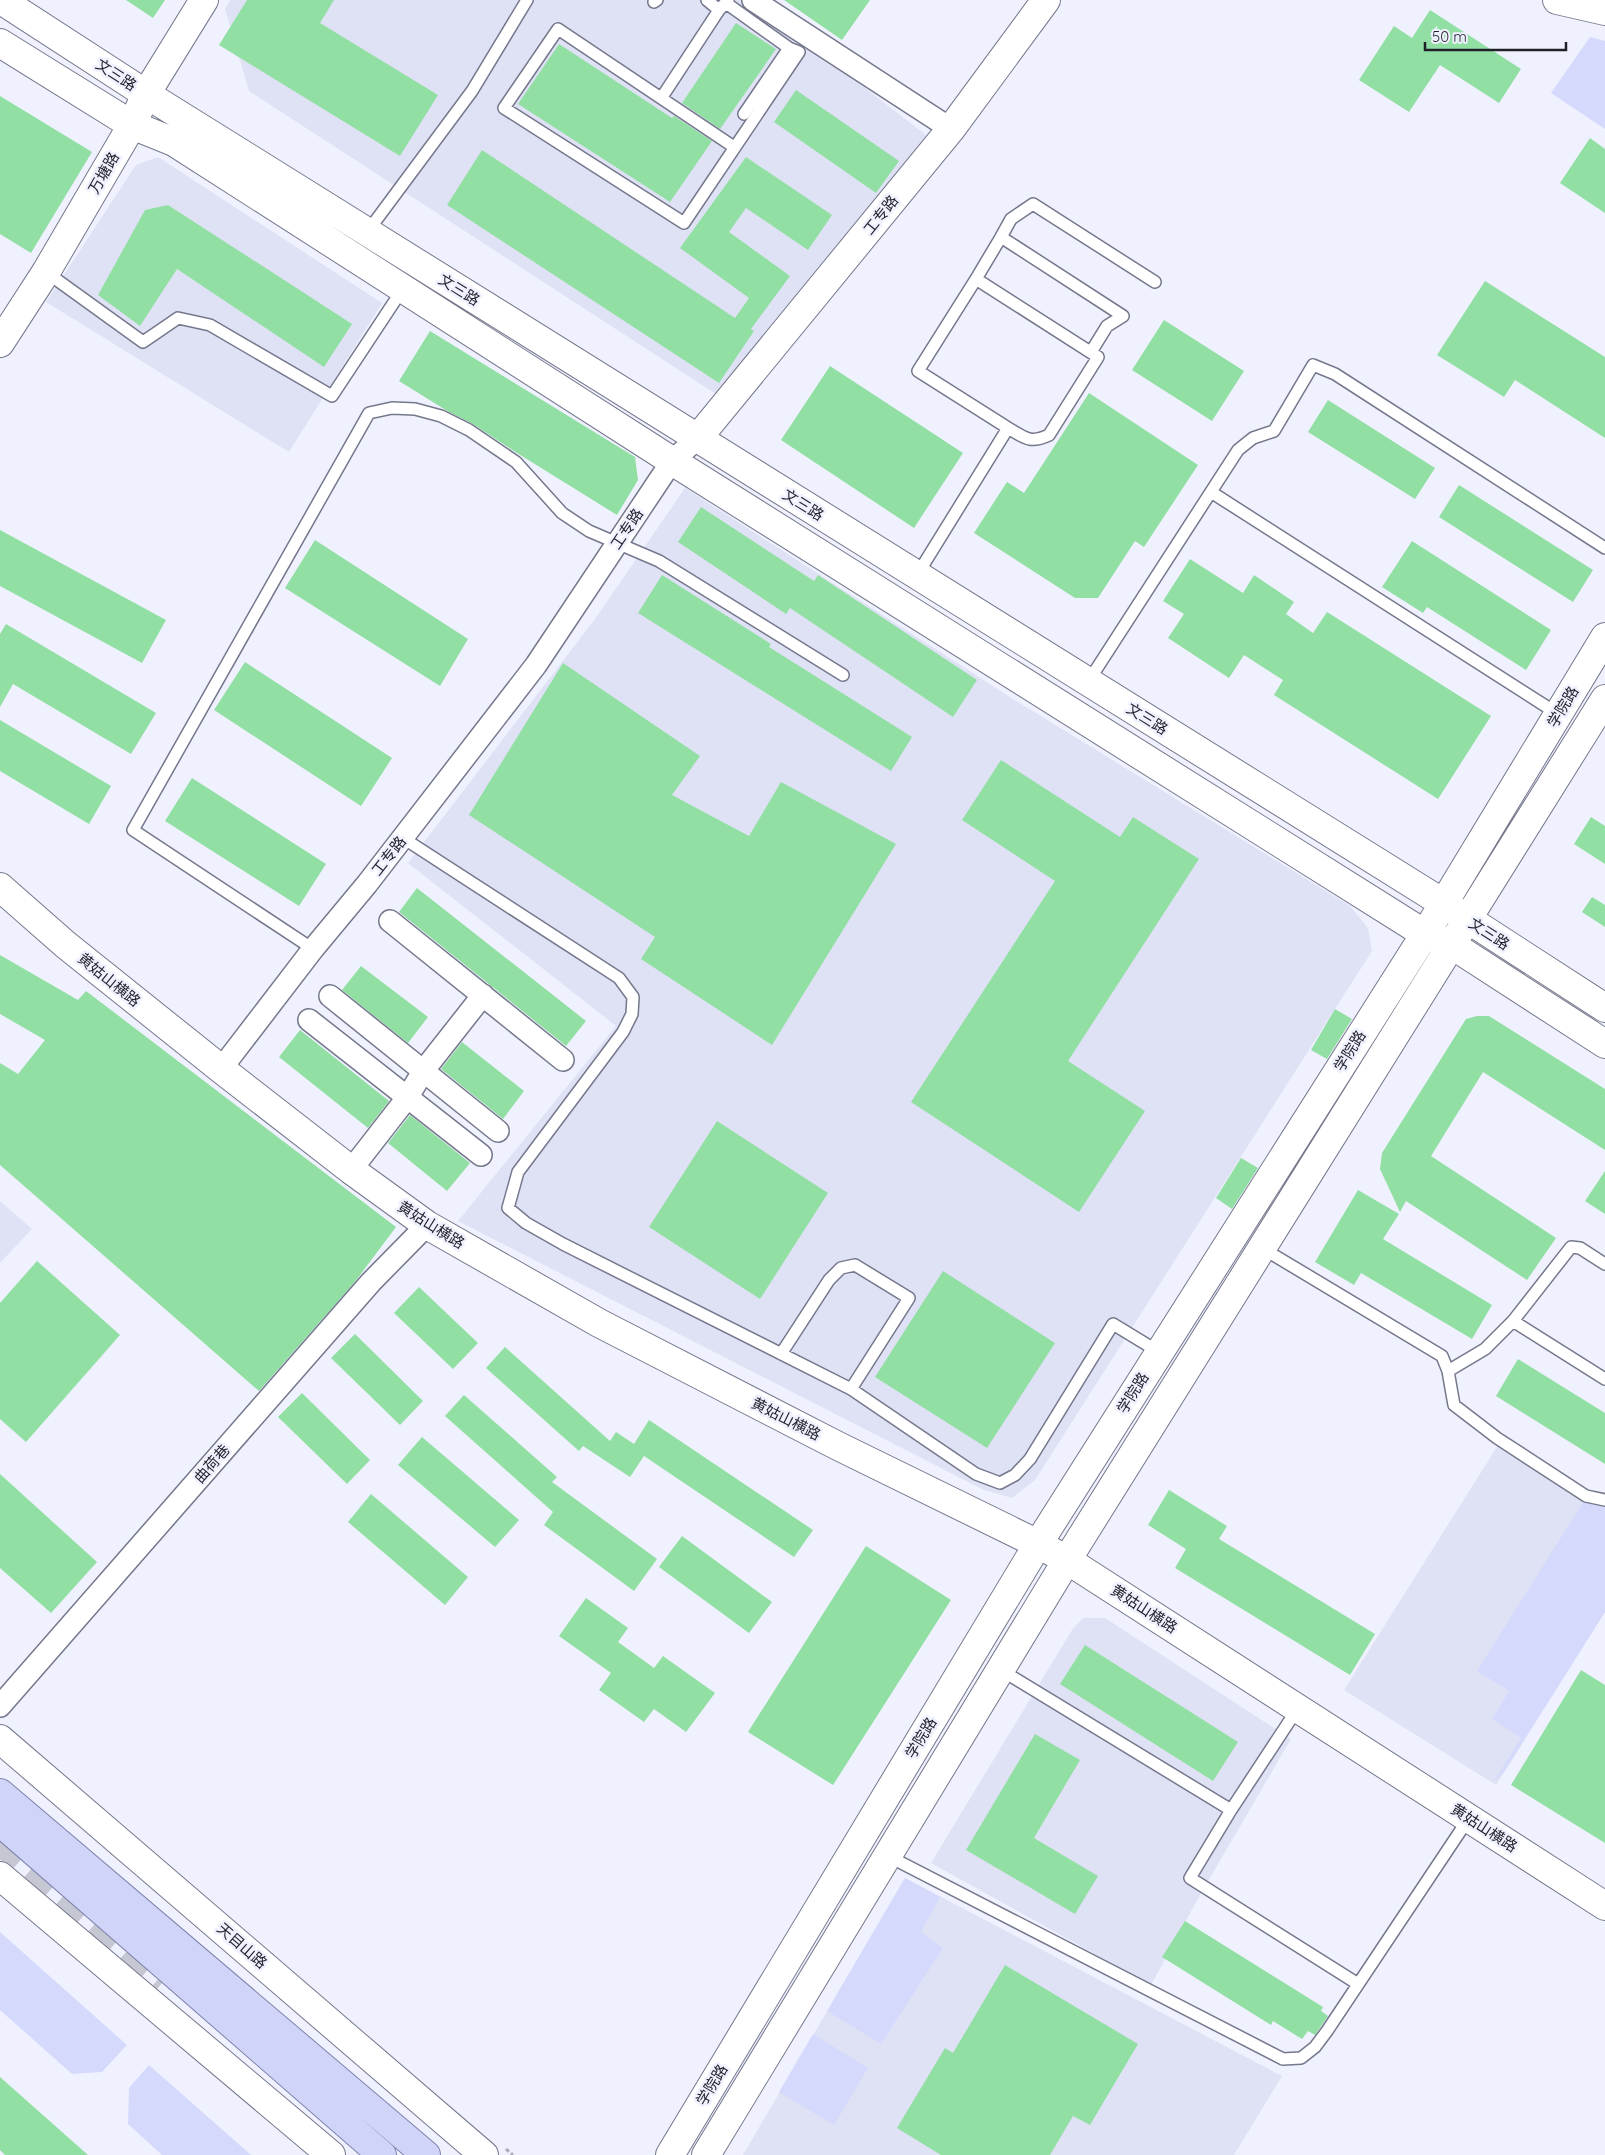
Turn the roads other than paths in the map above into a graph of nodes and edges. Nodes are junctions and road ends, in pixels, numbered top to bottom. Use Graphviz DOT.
graph roads {
  1 [pos="1,0"];
  2 [pos="204,0"];
  3 [pos="527,0"];
  4 [pos="707,0"];
  5 [pos="754,0"];
  6 [pos="1046,0"];
  7 [pos="1557,0"];
  8 [pos="724,4"];
  9 [pos="1605,11"];
  10 [pos="0,43"];
  11 [pos="789,48"];
  12 [pos="146,94"];
  13 [pos="662,97"];
  14 [pos="744,114"];
  15 [pos="132,125"];
  16 [pos="951,130"];
  17 [pos="734,147"];
  18 [pos="368,232"];
  19 [pos="1001,237"];
  20 [pos="46,272"];
  21 [pos="412,277"];
  22 [pos="976,279"];
  23 [pos="1155,282"];
  24 [pos="0,343"];
  25 [pos="1091,352"];
  26 [pos="1008,428"];
  27 [pos="697,439"];
  28 [pos="672,460"];
  29 [pos="1211,492"];
  30 [pos="617,543"];
  31 [pos="1605,548"];
  32 [pos="917,576"];
  33 [pos="1605,637"];
  34 [pos="843,674"];
  35 [pos="1088,682"];
  36 [pos="1605,699"];
  37 [pos="1558,714"];
  38 [pos="403,838"];
  39 [pos="0,887"];
  40 [pos="1443,903"];
  41 [pos="1466,919"];
  42 [pos="390,920"];
  43 [pos="1425,934"];
  44 [pos="1452,945"];
  45 [pos="313,949"];
  46 [pos="483,995"];
  47 [pos="330,996"];
  48 [pos="1605,1008"];
  49 [pos="309,1020"];
  50 [pos="1605,1044"];
  51 [pos="563,1060"];
  52 [pos="221,1070"];
  53 [pos="424,1070"];
  54 [pos="407,1098"];
  55 [pos="498,1131"];
  56 [pos="480,1155"];
  57 [pos="351,1170"];
  58 [pos="427,1225"];
  59 [pos="1262,1248"];
  60 [pos="1605,1264"];
  61 [pos="1513,1321"];
  62 [pos="1159,1353"];
  63 [pos="782,1354"];
  64 [pos="1448,1371"];
  65 [pos="1605,1379"];
  66 [pos="851,1389"];
  67 [pos="1605,1500"];
  68 [pos="1038,1544"];
  69 [pos="1067,1560"];
  70 [pos="1001,1670"];
  71 [pos="0,1706"];
  72 [pos="1298,1708"];
  73 [pos="0,1739"];
  74 [pos="0,1793"];
  75 [pos="1231,1810"];
  76 [pos="1468,1818"];
  77 [pos="0,1822"];
  78 [pos="888,1856"];
  79 [pos="0,1876"];
  80 [pos="1605,1906"];
  81 [pos="1358,1984"];
  82 [pos="331,2155"];
  83 [pos="382,2155"];
  84 [pos="426,2155"];
  85 [pos="484,2155"];
  86 [pos="670,2155"];
  87 [pos="706,2155"];
  1 -- 12 [label="main road, 文三路"];
  2 -- 12 [label="main road, 万塘路"];
  3 -- 18 [label="lane"];
  4 -- 8 [label="lane"];
  5 -- 16 [label="street"];
  6 -- 16 [label="main road, 工专路"];
  7 -- 9 [label="main road"];
  8 -- 11 [label="lane"];
  8 -- 13 [label="lane"];
  10 -- 15 [label="main road, 文三路"];
  11 -- 14 [label="lane"];
  11 -- 17 [label="lane"];
  12 -- 15 [label="main road, 万塘路"];
  12 -- 18 [label="main road, 文三路"];
  13 -- 17 [label="lane"];
  13 -- 17 [label="lane"];
  15 -- 20 [label="main road, 万塘路"];
  15 -- 21 [label="main road, 文三路"];
  16 -- 27 [label="main road, 工专路"];
  18 -- 21 [label="main road, 文三路"];
  19 -- 22 [label="lane"];
  19 -- 23 [label="lane"];
  19 -- 25 [label="lane"];
  20 -- 21 [label="lane"];
  20 -- 24 [label="main road, 万塘路"];
  21 -- 27 [label="main road, 文三路"];
  21 -- 28 [label="main road, 文三路"];
  22 -- 25 [label="lane"];
  22 -- 26 [label="lane"];
  25 -- 26 [label="lane"];
  26 -- 32 [label="lane"];
  27 -- 28 [label="street, 工专路"];
  27 -- 32 [label="main road, 文三路"];
  28 -- 30 [label="street, 工专路"];
  28 -- 43 [label="main road, 文三路"];
  29 -- 31 [label="lane"];
  29 -- 35 [label="lane"];
  29 -- 37 [label="lane"];
  30 -- 34 [label="lane"];
  30 -- 38 [label="street, 工专路"];
  30 -- 45 [label="lane"];
  32 -- 35 [label="main road, 文三路"];
  33 -- 37 [label="main road, 学院路"];
  35 -- 40 [label="main road, 文三路"];
  36 -- 41 [label="main road, 学院路"];
  37 -- 40 [label="main road, 学院路"];
  38 -- 45 [label="street, 工专路"];
  38 -- 63 [label="lane"];
  39 -- 52 [label="main road, 黄姑山横路"];
  40 -- 41 [label="main road, 文三路"];
  40 -- 43 [label="main road, 学院路"];
  41 -- 44 [label="main road, 学院路"];
  41 -- 48 [label="main road, 文三路"];
  42 -- 46 [label="street"];
  43 -- 44 [label="main road, 文三路"];
  43 -- 62 [label="main road, 学院路"];
  44 -- 50 [label="main road, 文三路"];
  44 -- 59 [label="main road, 学院路"];
  45 -- 52 [label="street, 工专路"];
  46 -- 51 [label="street"];
  46 -- 53 [label="street"];
  47 -- 53 [label="street"];
  49 -- 54 [label="street"];
  52 -- 57 [label="main road, 黄姑山横路"];
  53 -- 54 [label="street"];
  53 -- 55 [label="street"];
  54 -- 56 [label="street"];
  54 -- 57 [label="street"];
  57 -- 58 [label="main road, 黄姑山横路"];
  58 -- 68 [label="main road, 黄姑山横路"];
  58 -- 71 [label="street, 曲荷巷"];
  59 -- 64 [label="lane"];
  59 -- 69 [label="main road, 学院路"];
  60 -- 61 [label="lane"];
  61 -- 64 [label="lane"];
  61 -- 65 [label="lane"];
  62 -- 66 [label="lane"];
  62 -- 68 [label="main road, 学院路"];
  63 -- 66 [label="lane"];
  63 -- 66 [label="lane"];
  64 -- 67 [label="lane"];
  68 -- 69 [label="main road, 黄姑山横路"];
  68 -- 86 [label="main road, 学院路"];
  69 -- 70 [label="main road, 学院路"];
  69 -- 72 [label="main road, 黄姑山横路"];
  70 -- 75 [label="lane"];
  70 -- 78 [label="main road, 学院路"];
  72 -- 75 [label="lane"];
  72 -- 76 [label="main road, 黄姑山横路"];
  73 -- 85 [label="main road, 天目山路"];
  74 -- 84 [label="main road"];
  75 -- 81 [label="lane"];
  76 -- 80 [label="main road, 黄姑山横路"];
  76 -- 81 [label="lane"];
  77 -- 83 [label="main road"];
  78 -- 81 [label="lane"];
  78 -- 87 [label="main road, 学院路"];
  79 -- 82 [label="main road"];
}
